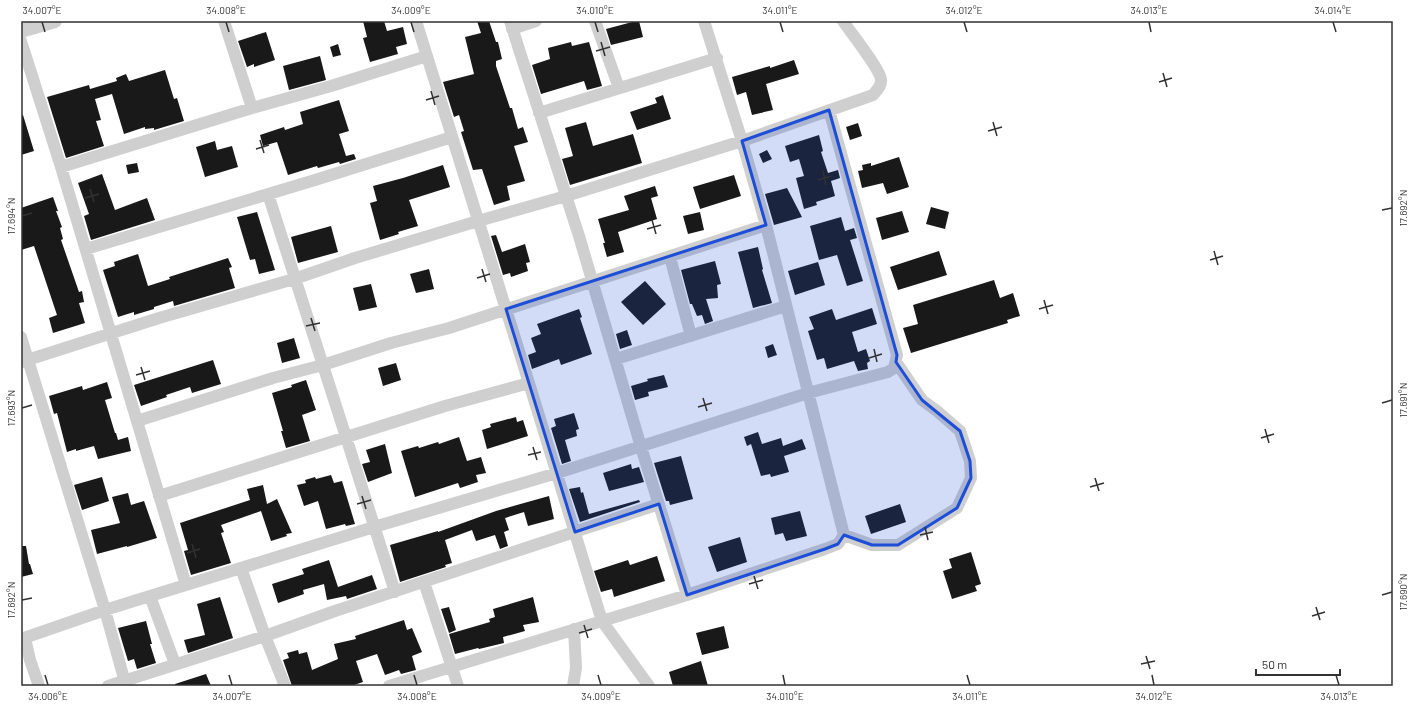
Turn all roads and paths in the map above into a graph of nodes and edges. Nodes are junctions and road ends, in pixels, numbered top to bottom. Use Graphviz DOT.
graph roads {
  1 [pos="55,21"];
  2 [pos="224,21"];
  3 [pos="416,21"];
  4 [pos="536,21"];
  5 [pos="595,21"];
  6 [pos="704,21"];
  7 [pos="843,21"];
  8 [pos="511,25"];
  9 [pos="21,31"];
  10 [pos="21,41"];
  11 [pos="427,56"];
  12 [pos="717,58"];
  13 [pos="619,88"];
  14 [pos="252,108"];
  15 [pos="829,110"];
  16 [pos="539,112"];
  17 [pos="452,137"];
  18 [pos="742,141"];
  19 [pos="61,168"];
  20 [pos="268,194"];
  21 [pos="566,196"];
  22 [pos="478,221"];
  23 [pos="766,225"];
  24 [pos="86,249"];
  25 [pos="670,257"];
  26 [pos="294,279"];
  27 [pos="592,282"];
  28 [pos="786,306"];
  29 [pos="506,309"];
  30 [pos="111,334"];
  31 [pos="691,336"];
  32 [pos="21,337"];
  33 [pos="616,359"];
  34 [pos="25,361"];
  35 [pos="896,362"];
  36 [pos="323,365"];
  37 [pos="529,383"];
  38 [pos="808,393"];
  39 [pos="138,420"];
  40 [pos="346,437"];
  41 [pos="641,447"];
  42 [pos="556,473"];
  43 [pos="159,496"];
  44 [pos="659,504"];
  45 [pos="374,527"];
  46 [pos="575,532"];
  47 [pos="844,536"];
  48 [pos="241,568"];
  49 [pos="424,582"];
  50 [pos="186,584"];
  51 [pos="395,592"];
  52 [pos="687,594"];
  53 [pos="150,596"];
  54 [pos="105,610"];
  55 [pos="602,621"];
  56 [pos="574,629"];
  57 [pos="265,636"];
  58 [pos="23,639"];
  59 [pos="175,664"];
  60 [pos="451,667"];
  61 [pos="126,684"];
  62 [pos="39,686"];
  63 [pos="108,686"];
  64 [pos="286,686"];
  65 [pos="389,686"];
  66 [pos="458,686"];
  67 [pos="573,686"];
  68 [pos="649,686"];
  1 -- 9 [label="street"];
  2 -- 14 [label="street"];
  3 -- 11 [label="street"];
  4 -- 8 [label="street"];
  5 -- 13 [label="street"];
  6 -- 12 [label="street"];
  7 -- 15 [label="street"];
  8 -- 16 [label="street"];
  10 -- 19 [label="street"];
  11 -- 14 [label="street"];
  11 -- 17 [label="street"];
  12 -- 13 [label="street"];
  12 -- 18 [label="street"];
  13 -- 16 [label="street"];
  14 -- 19 [label="street"];
  15 -- 18 [label="street"];
  15 -- 35 [label="street"];
  16 -- 21 [label="street"];
  17 -- 20 [label="street"];
  17 -- 22 [label="street"];
  18 -- 21 [label="street"];
  18 -- 23 [label="street"];
  19 -- 24 [label="street"];
  20 -- 24 [label="street"];
  20 -- 26 [label="street"];
  21 -- 22 [label="street"];
  21 -- 27 [label="street"];
  22 -- 26 [label="street"];
  22 -- 29 [label="street"];
  23 -- 25 [label="street"];
  23 -- 28 [label="street"];
  24 -- 30 [label="street"];
  25 -- 27 [label="street"];
  25 -- 31 [label="street"];
  26 -- 30 [label="street"];
  26 -- 36 [label="street"];
  27 -- 29 [label="street"];
  27 -- 33 [label="street"];
  28 -- 31 [label="street"];
  28 -- 38 [label="street"];
  29 -- 36 [label="street"];
  29 -- 37 [label="street"];
  30 -- 34 [label="street"];
  30 -- 39 [label="street"];
  31 -- 33 [label="street"];
  32 -- 34 [label="street"];
  33 -- 41 [label="street"];
  34 -- 54 [label="street"];
  35 -- 38 [label="street"];
  35 -- 47 [label="street"];
  36 -- 39 [label="street"];
  36 -- 40 [label="street"];
  37 -- 40 [label="street"];
  37 -- 42 [label="street"];
  38 -- 41 [label="street"];
  38 -- 47 [label="street"];
  39 -- 43 [label="street"];
  40 -- 43 [label="street"];
  40 -- 45 [label="street"];
  41 -- 42 [label="street"];
  41 -- 44 [label="street"];
  42 -- 45 [label="street"];
  42 -- 46 [label="street"];
  43 -- 50 [label="street"];
  44 -- 46 [label="street"];
  44 -- 52 [label="street"];
  45 -- 48 [label="street"];
  45 -- 51 [label="street"];
  46 -- 49 [label="street"];
  46 -- 55 [label="street"];
  47 -- 52 [label="street"];
  48 -- 50 [label="street"];
  48 -- 57 [label="street"];
  49 -- 51 [label="street"];
  49 -- 60 [label="street"];
  50 -- 53 [label="street"];
  51 -- 57 [label="street"];
  52 -- 55 [label="street"];
  53 -- 54 [label="street"];
  53 -- 59 [label="street"];
  54 -- 58 [label="street"];
  54 -- 61 [label="street"];
  55 -- 56 [label="street"];
  55 -- 68 [label="street"];
  56 -- 60 [label="street"];
  56 -- 67 [label="street"];
  57 -- 59 [label="street"];
  57 -- 64 [label="street"];
  58 -- 62 [label="street"];
  59 -- 61 [label="street"];
  60 -- 65 [label="street"];
  60 -- 66 [label="street"];
  61 -- 63 [label="street"];
}
